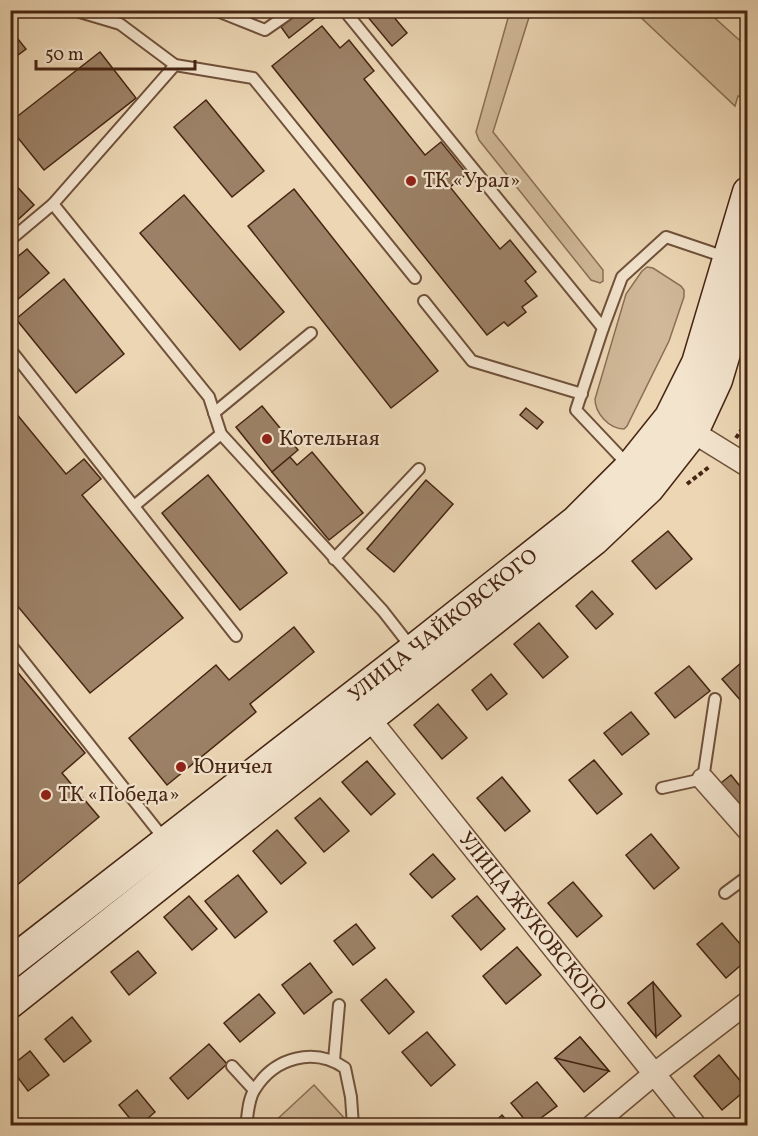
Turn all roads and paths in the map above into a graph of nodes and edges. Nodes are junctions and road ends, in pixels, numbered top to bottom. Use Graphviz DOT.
graph roads {
  1 [pos="73,10"];
  2 [pos="215,10"];
  3 [pos="290,10"];
  4 [pos="344,10"];
  5 [pos="175,64"];
  6 [pos="747,192"];
  7 [pos="54,204"];
  8 [pos="10,240"];
  9 [pos="738,267"];
  10 [pos="415,278"];
  11 [pos="424,301"];
  12 [pos="603,328"];
  13 [pos="311,333"];
  14 [pos="10,349"];
  15 [pos="582,394"];
  16 [pos="214,413"];
  17 [pos="681,424"];
  18 [pos="221,434"];
  19 [pos="747,466"];
  20 [pos="630,468"];
  21 [pos="418,469"];
  22 [pos="134,506"];
  23 [pos="334,559"];
  24 [pos="236,636"];
  25 [pos="10,644"];
  26 [pos="413,650"];
  27 [pos="715,699"];
  28 [pos="369,718"];
  29 [pos="703,779"];
  30 [pos="662,788"];
  31 [pos="747,830"];
  32 [pos="167,842"];
  33 [pos="747,876"];
  34 [pos="725,893"];
  35 [pos="10,963"];
  36 [pos="747,1002"];
  37 [pos="10,1003"];
  38 [pos="339,1005"];
  39 [pos="334,1060"];
  40 [pos="232,1066"];
  41 [pos="654,1074"];
  42 [pos="254,1090"];
  43 [pos="246,1125"];
  44 [pos="353,1125"];
  45 [pos="592,1125"];
  46 [pos="696,1125"];
  1 -- 5 [label="lane"];
  2 -- 3 [label="lane"];
  4 -- 12 [label="lane"];
  5 -- 7 [label="lane"];
  5 -- 10 [label="lane"];
  6 -- 9 [label="main road, УЛИЦА ЧАЙКОВСКОГО"];
  7 -- 8 [label="lane"];
  7 -- 16 [label="lane"];
  9 -- 12 [label="lane"];
  9 -- 17 [label="main road, УЛИЦА ЧАЙКОВСКОГО"];
  11 -- 15 [label="lane"];
  12 -- 15 [label="lane"];
  13 -- 16 [label="lane"];
  14 -- 22 [label="lane"];
  15 -- 20 [label="lane"];
  16 -- 18 [label="lane"];
  17 -- 19 [label="street"];
  17 -- 20 [label="main road, УЛИЦА ЧАЙКОВСКОГО"];
  17 -- 28 [label="main road, УЛИЦА ЧАЙКОВСКОГО"];
  18 -- 22 [label="lane"];
  18 -- 23 [label="lane"];
  20 -- 26 [label="main road, УЛИЦА ЧАЙКОВСКОГО"];
  21 -- 23 [label="lane"];
  22 -- 24 [label="lane"];
  23 -- 26 [label="lane"];
  25 -- 32 [label="lane"];
  26 -- 32 [label="main road, УЛИЦА ЧАЙКОВСКОГО"];
  27 -- 29 [label="lane"];
  28 -- 37 [label="main road, УЛИЦА ЧАЙКОВСКОГО"];
  28 -- 41 [label="street, УЛИЦА ЖУКОВСКОГО"];
  29 -- 30 [label="lane"];
  29 -- 31 [label="street"];
  32 -- 35 [label="main road, УЛИЦА ЧАЙКОВСКОГО"];
  33 -- 34 [label="lane"];
  36 -- 41 [label="street"];
  38 -- 39 [label="lane"];
  39 -- 42 [label="lane"];
  39 -- 44 [label="lane"];
  40 -- 42 [label="lane"];
  41 -- 45 [label="street"];
  41 -- 46 [label="street, УЛИЦА ЖУКОВСКОГО"];
  42 -- 43 [label="lane"];
}
